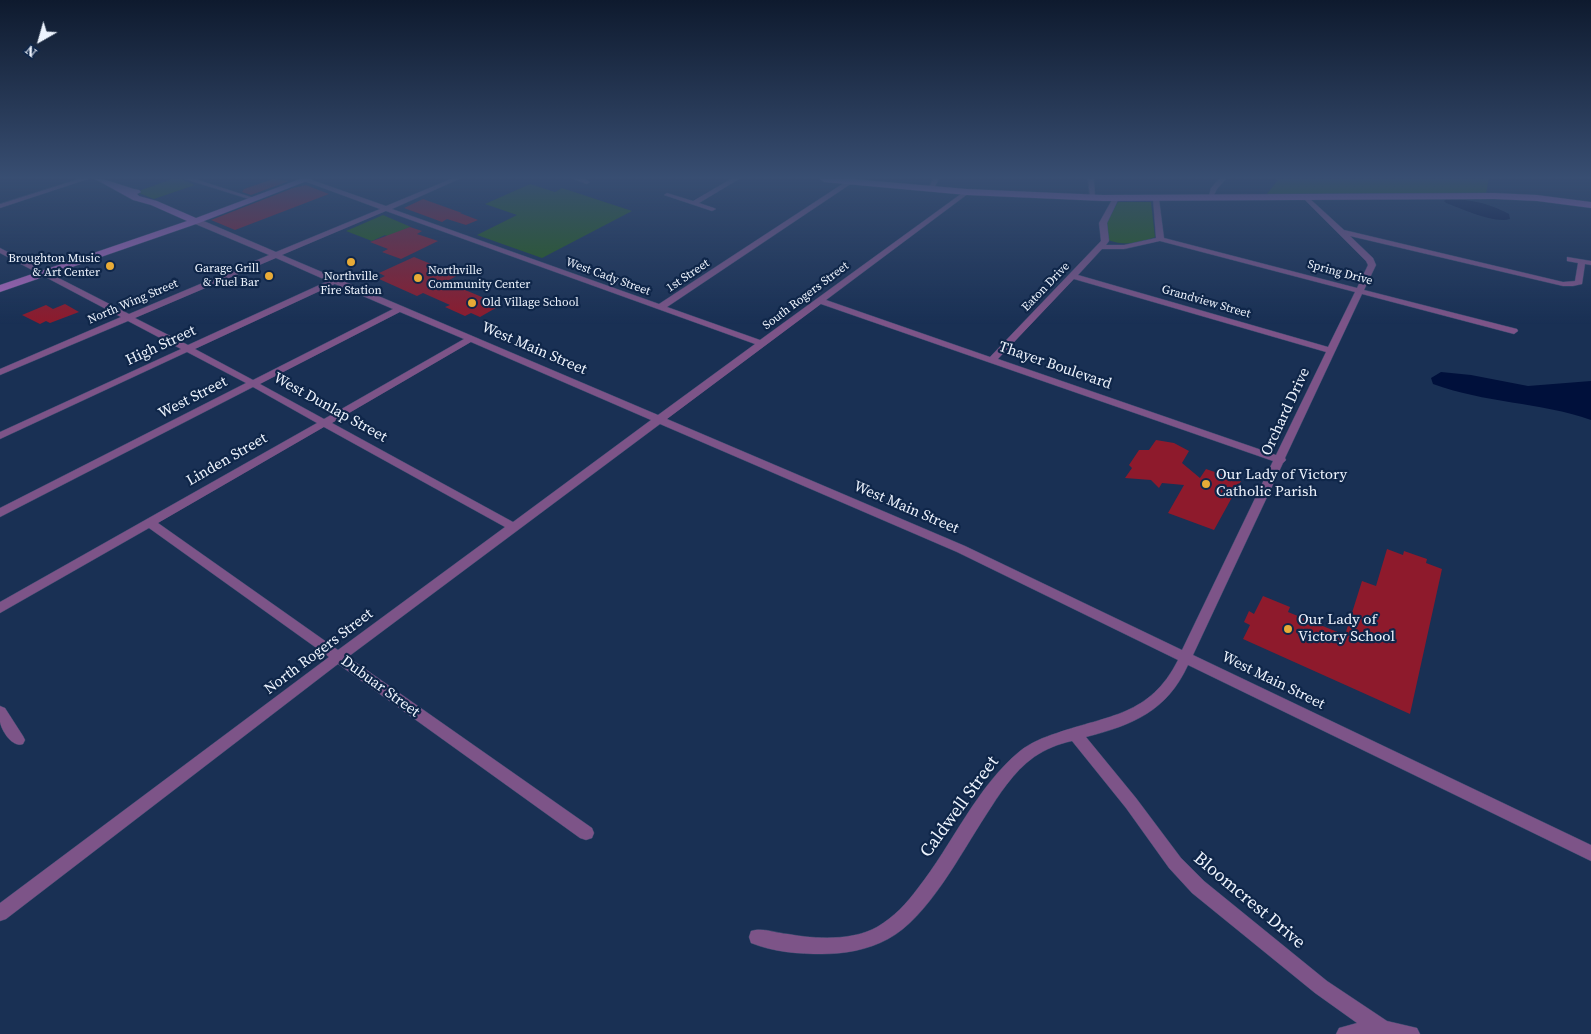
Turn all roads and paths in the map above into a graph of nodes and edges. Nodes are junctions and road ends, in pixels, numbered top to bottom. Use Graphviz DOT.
graph roads {
  1 [pos="178,227"];
  2 [pos="211,227"];
  3 [pos="342,227"];
  4 [pos="437,227"];
  5 [pos="781,227"];
  6 [pos="919,227"];
  7 [pos="1103,227"];
  8 [pos="1159,227"];
  9 [pos="1336,227"];
  10 [pos="1341,232"];
  11 [pos="1160,239"];
  12 [pos="1100,247"];
  13 [pos="0,250"];
  14 [pos="275,255"];
  15 [pos="1570,259"];
  16 [pos="1582,262"];
  17 [pos="1591,264"];
  18 [pos="46,274"];
  19 [pos="1074,276"];
  20 [pos="334,281"];
  21 [pos="0,289"];
  22 [pos="1360,290"];
  23 [pos="820,301"];
  24 [pos="661,308"];
  25 [pos="399,309"];
  26 [pos="130,317"];
  27 [pos="1514,331"];
  28 [pos="469,340"];
  29 [pos="762,344"];
  30 [pos="189,349"];
  31 [pos="1332,351"];
  32 [pos="992,360"];
  33 [pos="0,372"];
  34 [pos="254,384"];
  35 [pos="660,420"];
  36 [pos="324,421"];
  37 [pos="0,436"];
  38 [pos="1281,460"];
  39 [pos="0,514"];
  40 [pos="149,522"];
  41 [pos="515,528"];
  42 [pos="0,608"];
  43 [pos="338,657"];
  44 [pos="1186,658"];
  45 [pos="0,712"];
  46 [pos="1075,734"];
  47 [pos="18,740"];
  48 [pos="586,833"];
  49 [pos="1591,853"];
  50 [pos="0,913"];
  51 [pos="758,937"];
  52 [pos="1384,1030"];
  53 [pos="1345,1034"];
  54 [pos="1411,1034"];
  1 -- 18 [label="street"];
  2 -- 14 [label="street, West Main Street"];
  3 -- 14 [label="street, North Wing Street"];
  4 -- 24 [label="street, West Cady Street"];
  5 -- 24 [label="street, 1st Street"];
  6 -- 23 [label="street, South Rogers Street"];
  7 -- 12 [label="street"];
  8 -- 11 [label="street"];
  9 -- 10 [label="street, Orchard Drive"];
  10 -- 16 [label="street"];
  10 -- 22 [label="street, Orchard Drive"];
  11 -- 12 [label="street"];
  11 -- 22 [label="street, Spring Drive"];
  12 -- 19 [label="street, Eaton Drive"];
  13 -- 18 [label="street, West Dunlap Street"];
  14 -- 20 [label="street, West Main Street"];
  14 -- 26 [label="street, North Wing Street"];
  15 -- 16 [label="street"];
  16 -- 17 [label="street"];
  18 -- 21 [label="street"];
  18 -- 26 [label="street, West Dunlap Street"];
  19 -- 31 [label="street, Grandview Street"];
  19 -- 32 [label="street, Eaton Drive"];
  20 -- 25 [label="street, West Main Street"];
  20 -- 30 [label="street, High Street"];
  22 -- 27 [label="street, Spring Drive"];
  22 -- 31 [label="street, Orchard Drive"];
  23 -- 29 [label="street, South Rogers Street"];
  23 -- 32 [label="street, Thayer Boulevard"];
  24 -- 29 [label="street, West Cady Street"];
  25 -- 28 [label="street, West Main Street"];
  25 -- 34 [label="street, West Street"];
  26 -- 30 [label="street, West Dunlap Street"];
  26 -- 33 [label="street, North Wing Street"];
  28 -- 35 [label="street, West Main Street"];
  28 -- 36 [label="street, Linden Street"];
  29 -- 35 [label="street, South Rogers Street"];
  30 -- 34 [label="street, West Dunlap Street"];
  30 -- 37 [label="street, High Street"];
  31 -- 38 [label="street, Orchard Drive"];
  32 -- 38 [label="street, Thayer Boulevard"];
  34 -- 36 [label="street, West Dunlap Street"];
  34 -- 39 [label="street, West Street"];
  35 -- 41 [label="street, North Rogers Street"];
  35 -- 44 [label="street, West Main Street"];
  36 -- 40 [label="street, Linden Street"];
  36 -- 41 [label="street, West Dunlap Street"];
  38 -- 44 [label="street, Orchard Drive"];
  40 -- 42 [label="street, Linden Street"];
  40 -- 43 [label="street, Dubuar Street"];
  41 -- 43 [label="street, North Rogers Street"];
  43 -- 48 [label="street, Dubuar Street"];
  43 -- 50 [label="street, North Rogers Street"];
  44 -- 46 [label="street, Caldwell Street"];
  44 -- 49 [label="street, West Main Street"];
  45 -- 47 [label="street"];
  46 -- 51 [label="street, Caldwell Street"];
  46 -- 52 [label="street, Bloomcrest Drive"];
  52 -- 53 [label="street"];
  52 -- 54 [label="street, Bloomcrest Drive"];
}
